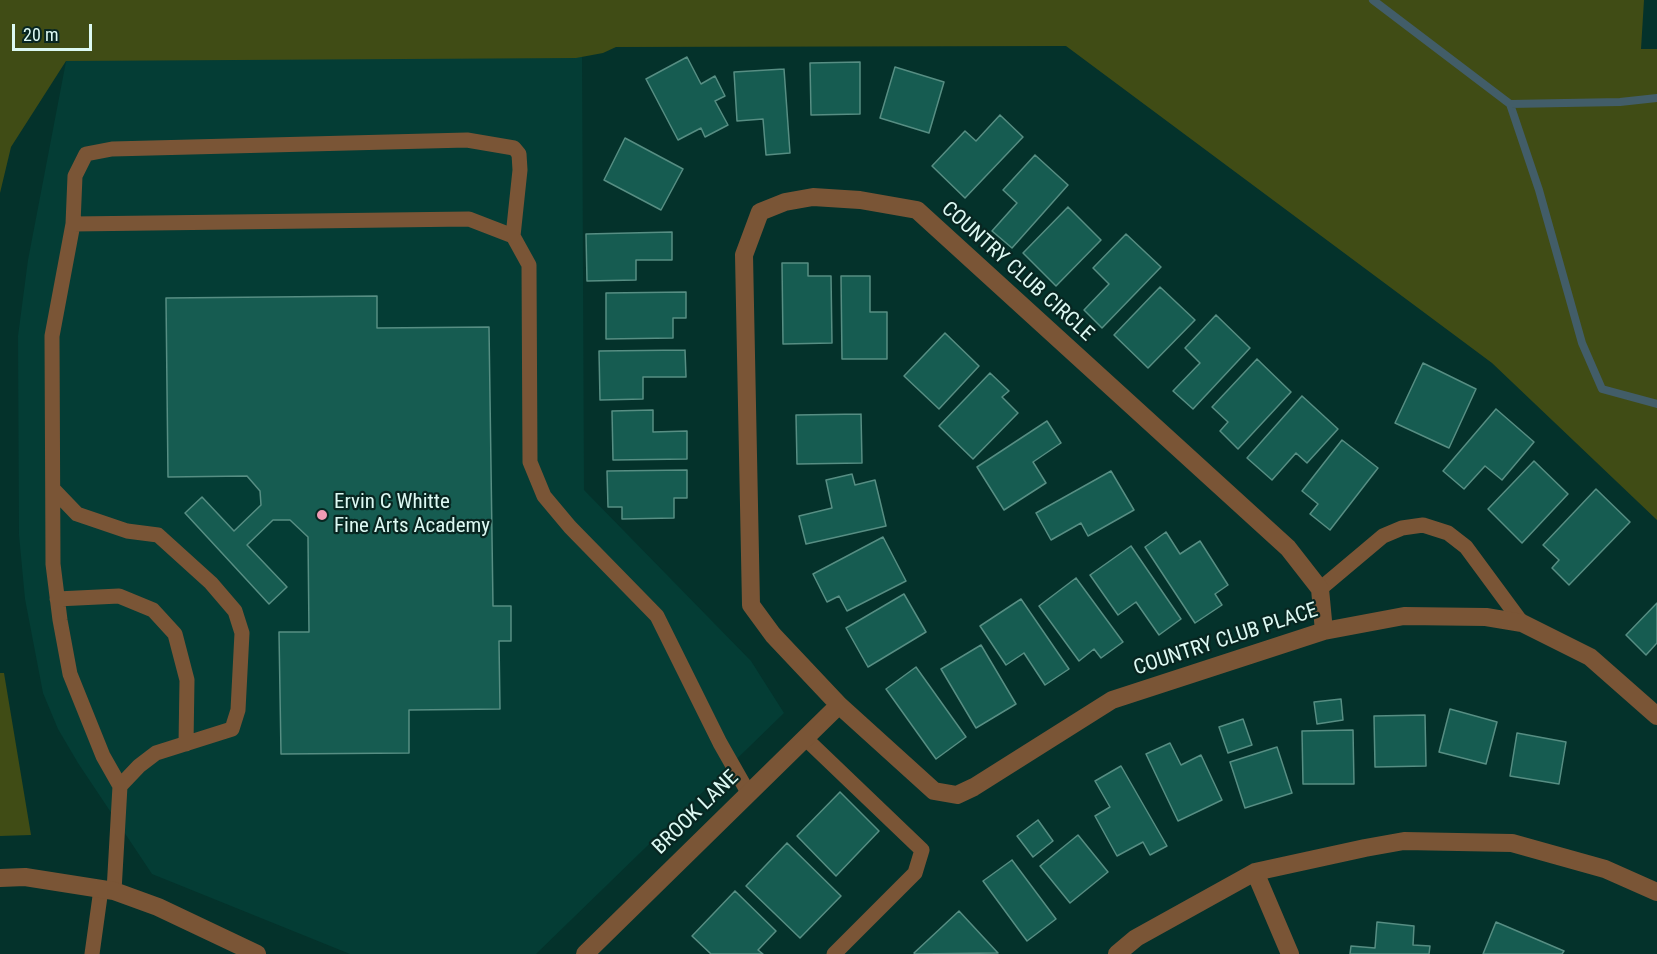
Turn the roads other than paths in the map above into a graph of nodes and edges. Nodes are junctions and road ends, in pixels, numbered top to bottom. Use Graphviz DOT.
graph roads {
  1 [pos="73,224"];
  2 [pos="513,236"];
  3 [pos="53,489"];
  4 [pos="1320,589"];
  5 [pos="57,600"];
  6 [pos="1522,623"];
  7 [pos="1324,631"];
  8 [pos="839,705"];
  9 [pos="1657,716"];
  10 [pos="805,738"];
  11 [pos="186,744"];
  12 [pos="120,786"];
  13 [pos="748,794"];
  14 [pos="1255,872"];
  15 [pos="0,878"];
  16 [pos="108,890"];
  17 [pos="1657,892"];
  18 [pos="92,954"];
  19 [pos="258,954"];
  20 [pos="585,954"];
  21 [pos="834,954"];
  22 [pos="1117,954"];
  23 [pos="1290,954"];
  1 -- 2 [label="lane"];
  1 -- 2 [label="lane"];
  1 -- 3 [label="lane"];
  2 -- 13 [label="lane"];
  3 -- 5 [label="lane"];
  3 -- 11 [label="lane"];
  4 -- 6 [label="lane"];
  4 -- 7 [label="street"];
  4 -- 8 [label="street, COUNTRY CLUB CIRCLE"];
  5 -- 11 [label="lane"];
  5 -- 12 [label="lane"];
  6 -- 7 [label="street, COUNTRY CLUB PLACE"];
  6 -- 9 [label="street, COUNTRY CLUB PLACE"];
  7 -- 8 [label="street, COUNTRY CLUB PLACE"];
  8 -- 10 [label="street, BROOK LANE"];
  10 -- 13 [label="street, BROOK LANE"];
  10 -- 21 [label="lane"];
  11 -- 12 [label="lane"];
  12 -- 16 [label="lane"];
  13 -- 20 [label="street, BROOK LANE"];
  14 -- 17 [label="street"];
  14 -- 22 [label="street"];
  14 -- 23 [label="street"];
  15 -- 16 [label="street"];
  16 -- 18 [label="lane"];
  16 -- 19 [label="street"];
}
